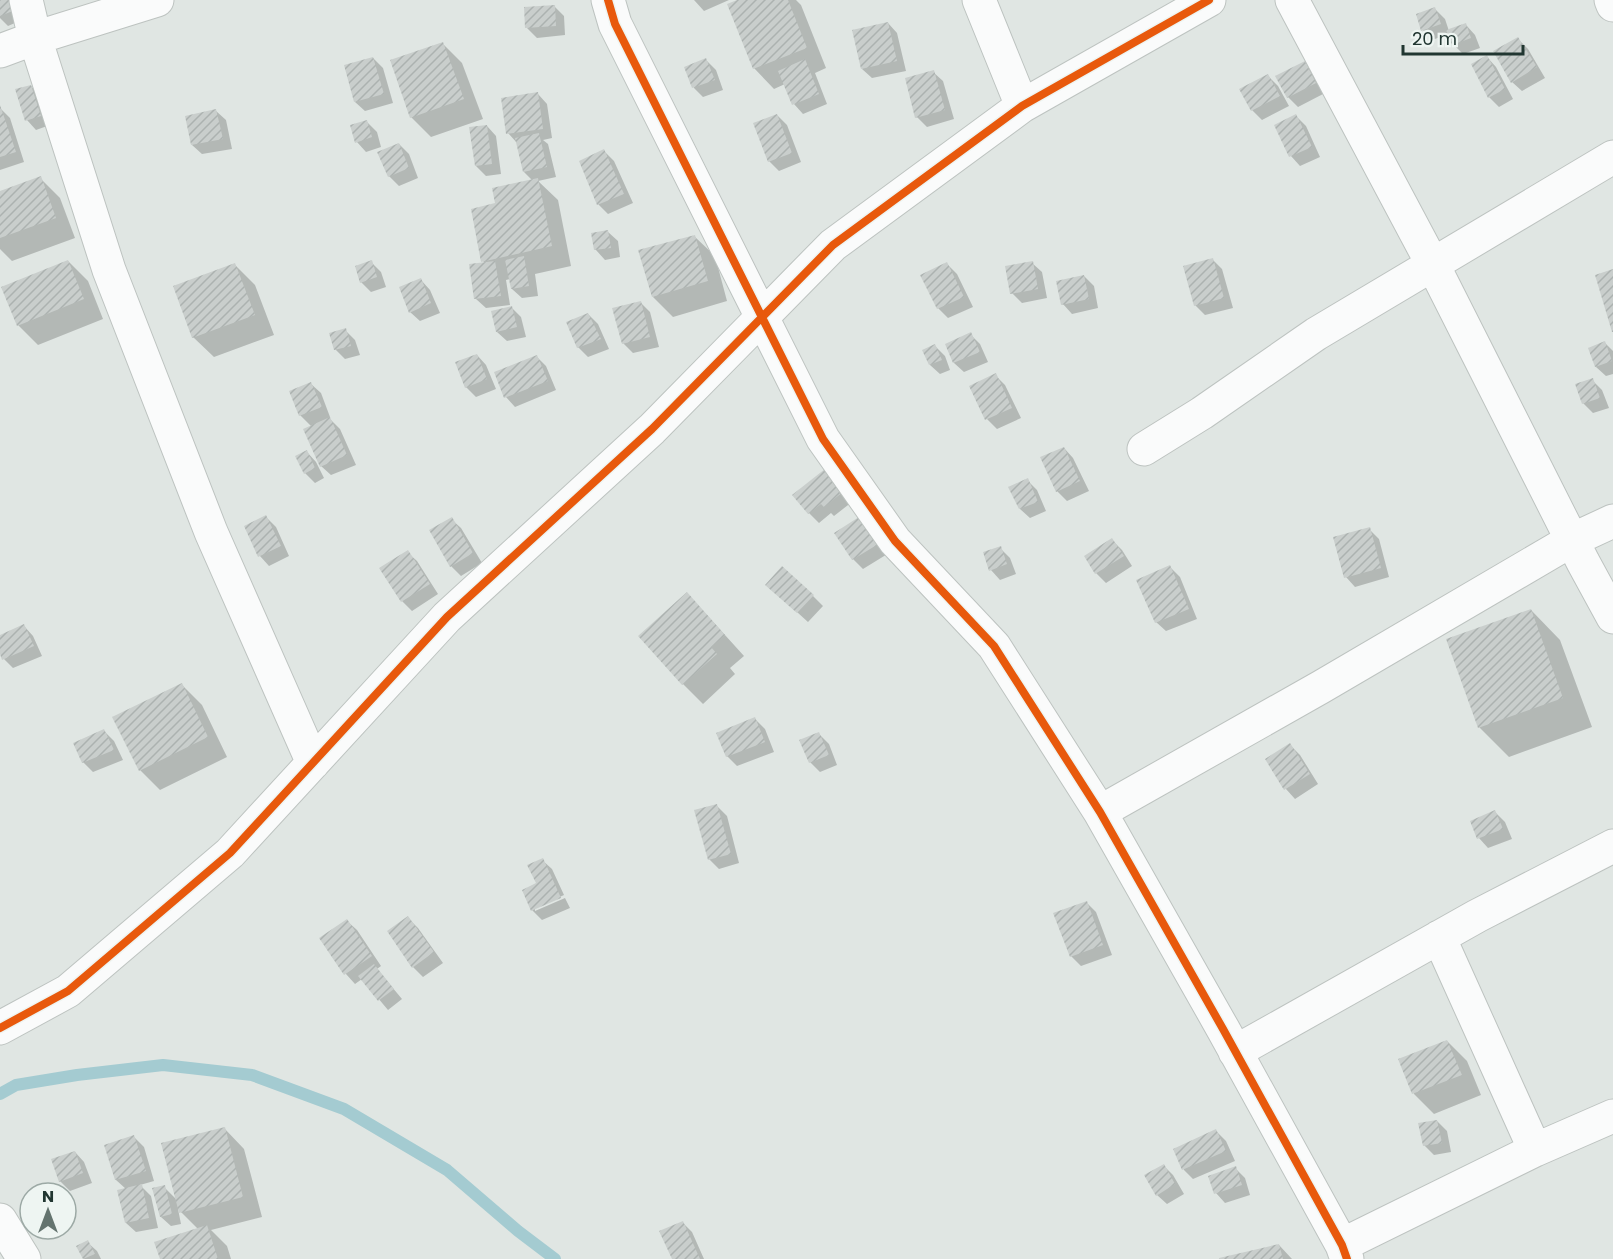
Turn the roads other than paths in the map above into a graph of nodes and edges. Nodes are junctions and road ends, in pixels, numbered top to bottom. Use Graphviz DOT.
graph roads {
  1 [pos="26,0"];
  2 [pos="157,0"];
  3 [pos="608,0"];
  4 [pos="980,0"];
  5 [pos="1209,0"];
  6 [pos="1292,0"];
  7 [pos="1611,0"];
  8 [pos="1613,4"];
  9 [pos="35,38"];
  10 [pos="0,51"];
  11 [pos="1022,106"];
  12 [pos="1613,157"];
  13 [pos="1433,265"];
  14 [pos="762,317"];
  15 [pos="1144,449"];
  16 [pos="1613,521"];
  17 [pos="1572,540"];
  18 [pos="1613,617"];
  19 [pos="313,763"];
  20 [pos="1100,812"];
  21 [pos="1613,846"];
  22 [pos="1439,937"];
  23 [pos="0,1028"];
  24 [pos="1235,1052"];
  25 [pos="1613,1116"];
  26 [pos="1535,1150"];
  27 [pos="0,1220"];
  28 [pos="1345,1252"];
  29 [pos="24,1259"];
  1 -- 9 [label="street"];
  2 -- 9 [label="street"];
  3 -- 14 [label="street"];
  4 -- 11 [label="street"];
  5 -- 11 [label="street"];
  6 -- 13 [label="street"];
  7 -- 8 [label="street"];
  9 -- 10 [label="street"];
  9 -- 19 [label="street"];
  11 -- 14 [label="street"];
  12 -- 13 [label="street"];
  13 -- 15 [label="street"];
  13 -- 17 [label="street"];
  14 -- 19 [label="street"];
  14 -- 20 [label="street"];
  16 -- 17 [label="street"];
  17 -- 18 [label="street"];
  17 -- 20 [label="street"];
  19 -- 23 [label="street"];
  20 -- 24 [label="street"];
  21 -- 22 [label="street"];
  22 -- 24 [label="street"];
  22 -- 26 [label="street"];
  24 -- 28 [label="street"];
  25 -- 26 [label="street"];
  26 -- 28 [label="street"];
  27 -- 29 [label="street"];
}
